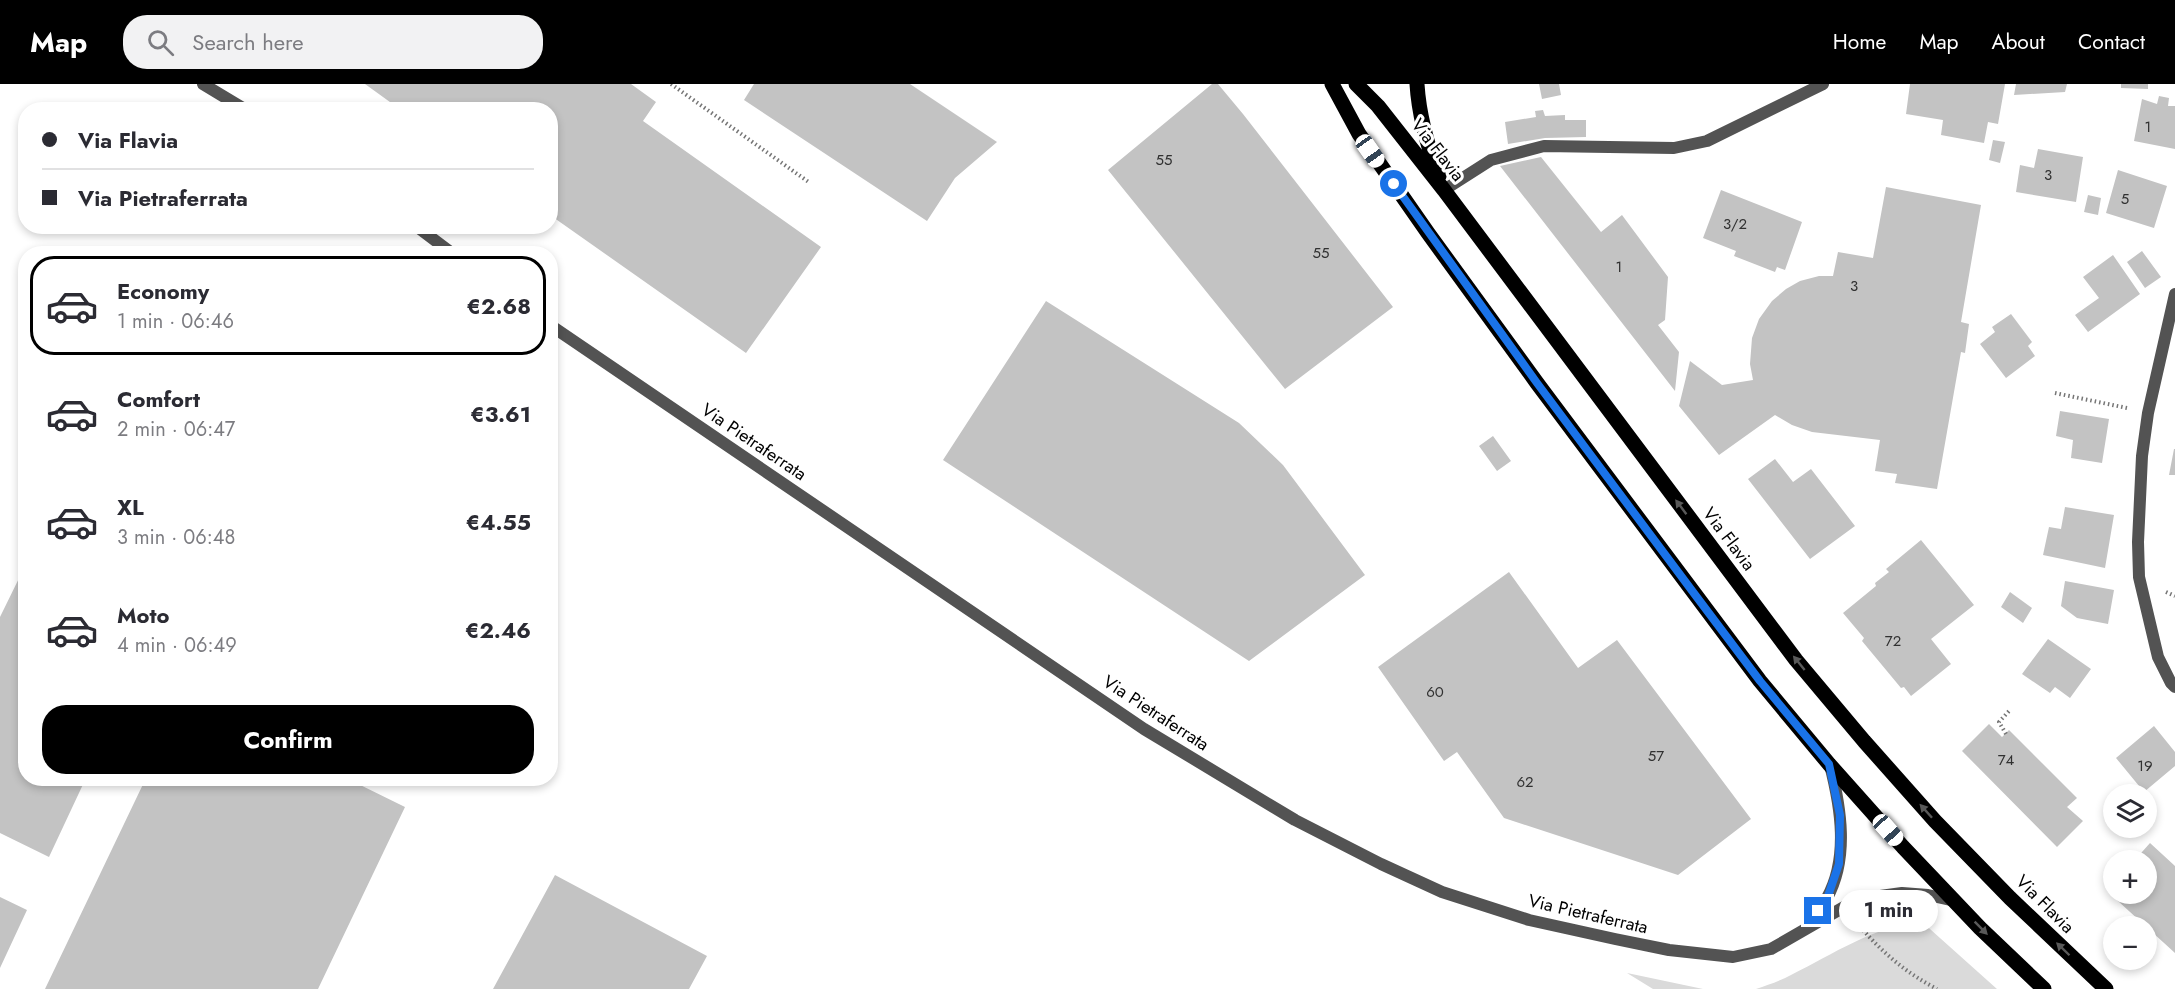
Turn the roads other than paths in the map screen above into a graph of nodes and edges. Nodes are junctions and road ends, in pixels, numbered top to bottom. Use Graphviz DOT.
graph roads {
  1 [pos="203,84"];
  2 [pos="1332,84"];
  3 [pos="1356,84"];
  4 [pos="1417,84"];
  5 [pos="1823,84"];
  6 [pos="233,102"];
  7 [pos="1444,190"];
  8 [pos="427,234"];
  9 [pos="442,246"];
  10 [pos="2175,294"];
  11 [pos="558,330"];
  12 [pos="2175,687"];
  13 [pos="1829,764"];
  14 [pos="1954,901"];
  15 [pos="1808,927"];
  16 [pos="2044,989"];
  17 [pos="2106,989"];
  1 -- 6 [label="street"];
  2 -- 13 [label="main road"];
  3 -- 7 [label="main road, Via Flavia"];
  4 -- 7 [label="main road"];
  5 -- 7 [label="street"];
  17 -- 7 [label="main road, Via Flavia, one-way"];
  8 -- 9 [label="street"];
  10 -- 12 [label="street"];
  11 -- 15 [label="street, Via Pietraferrata"];
  13 -- 14 [label="main road"];
  13 -- 15 [label="street, Via Pietraferrata"];
  14 -- 15 [label="street, Via Pietraferrata"];
  14 -- 16 [label="main road, one-way"];
}
